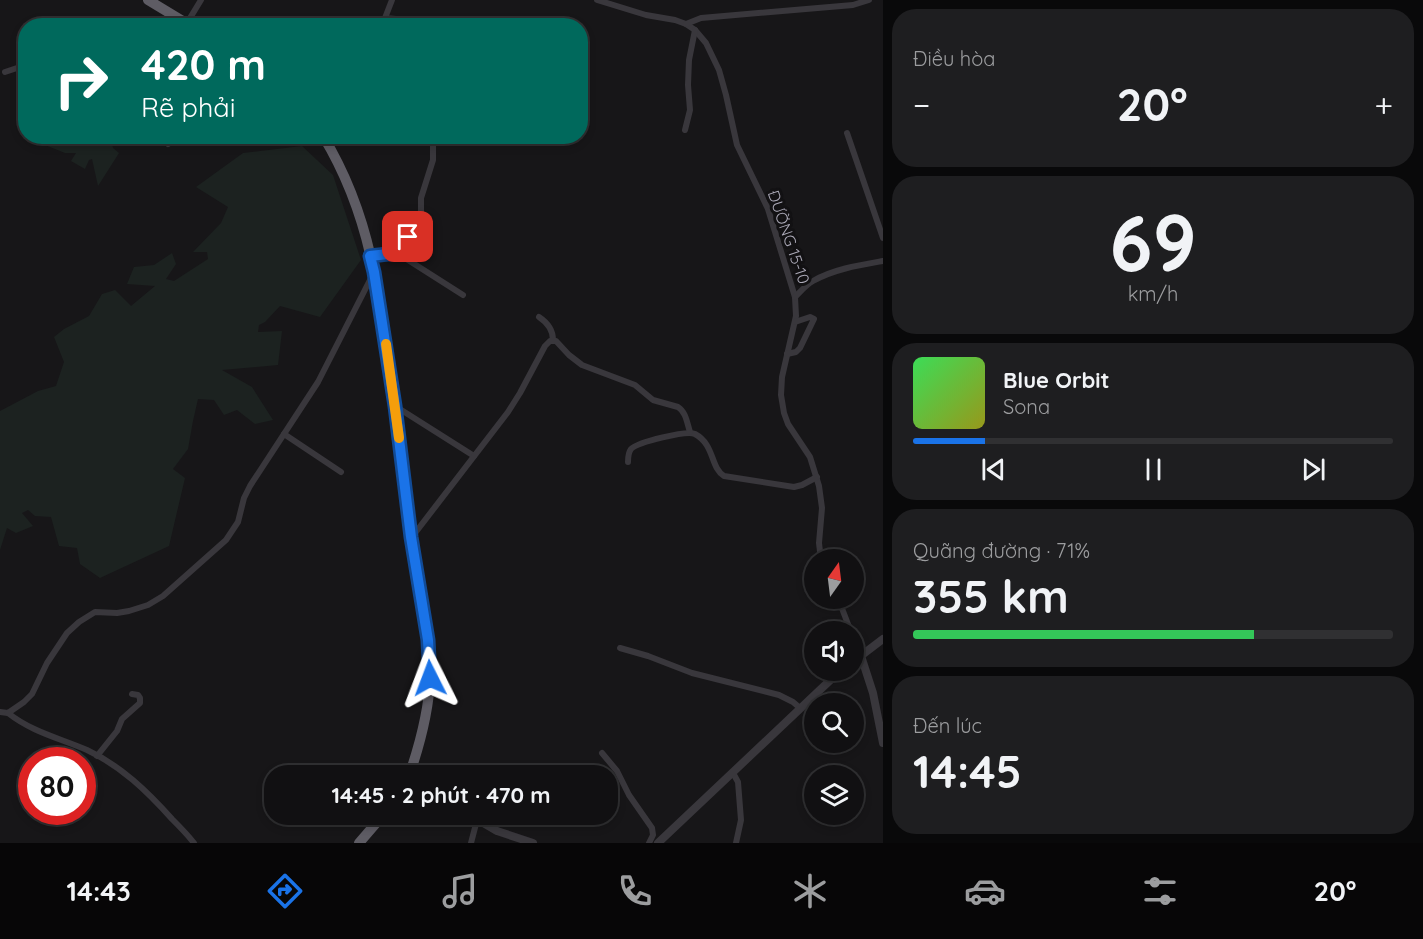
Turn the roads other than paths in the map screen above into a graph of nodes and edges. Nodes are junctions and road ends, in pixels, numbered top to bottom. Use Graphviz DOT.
graph roads {
  1 [pos="148,0"];
  2 [pos="201,0"];
  3 [pos="392,0"];
  4 [pos="597,0"];
  5 [pos="869,0"];
  6 [pos="179,18"];
  7 [pos="192,18"];
  8 [pos="385,18"];
  9 [pos="686,24"];
  10 [pos="695,30"];
  11 [pos="18,68"];
  12 [pos="5,72"];
  13 [pos="685,130"];
  14 [pos="848,133"];
  15 [pos="327,144"];
  16 [pos="433,144"];
  17 [pos="883,238"];
  18 [pos="397,253"];
  19 [pos="370,256"];
  20 [pos="883,261"];
  21 [pos="374,272"];
  22 [pos="463,295"];
  23 [pos="795,297"];
  24 [pos="539,317"];
  25 [pos="795,322"];
  26 [pos="553,340"];
  27 [pos="788,354"];
  28 [pos="395,406"];
  29 [pos="690,432"];
  30 [pos="284,434"];
  31 [pos="474,456"];
  32 [pos="628,462"];
  33 [pos="341,472"];
  34 [pos="817,477"];
  35 [pos="411,537"];
  36 [pos="820,549"];
  37 [pos="883,639"];
  38 [pos="620,648"];
  39 [pos="864,653"];
  40 [pos="864,673"];
  41 [pos="829,681"];
  42 [pos="132,694"];
  43 [pos="800,708"];
  44 [pos="0,712"];
  45 [pos="8,713"];
  46 [pos="883,743"];
  47 [pos="602,753"];
  48 [pos="97,756"];
  49 [pos="413,765"];
  50 [pos="733,773"];
  51 [pos="375,825"];
  52 [pos="476,825"];
  53 [pos="486,825"];
  54 [pos="514,840"];
  55 [pos="190,842"];
  56 [pos="359,843"];
  57 [pos="471,843"];
  58 [pos="533,843"];
  59 [pos="649,843"];
  60 [pos="658,843"];
  61 [pos="736,843"];
  1 -- 6 [label="highway"];
  2 -- 7 [label="street"];
  3 -- 8 [label="street"];
  4 -- 9 [label="street, ĐƯỜNG 15-10"];
  5 -- 9 [label="street"];
  9 -- 10 [label="street, ĐƯỜNG 15-10"];
  10 -- 13 [label="street"];
  10 -- 23 [label="street, ĐƯỜNG 15-10"];
  11 -- 12 [label="street"];
  14 -- 17 [label="street"];
  15 -- 19 [label="highway"];
  16 -- 18 [label="street"];
  18 -- 19 [label="street"];
  18 -- 22 [label="street"];
  19 -- 21 [label="highway"];
  20 -- 23 [label="street"];
  21 -- 28 [label="highway"];
  21 -- 30 [label="street"];
  23 -- 25 [label="street, ĐƯỜNG 15-10"];
  24 -- 26 [label="street"];
  25 -- 27 [label="street, ĐƯỜNG 15-10"];
  25 -- 27 [label="street"];
  26 -- 29 [label="street"];
  26 -- 31 [label="street"];
  27 -- 34 [label="street, ĐƯỜNG 15-10"];
  28 -- 31 [label="street"];
  28 -- 35 [label="highway"];
  29 -- 32 [label="street"];
  29 -- 34 [label="street"];
  30 -- 33 [label="street"];
  30 -- 45 [label="street"];
  31 -- 35 [label="street"];
  34 -- 36 [label="street, ĐƯỜNG 15-10"];
  35 -- 49 [label="highway"];
  37 -- 39 [label="street"];
  38 -- 43 [label="street"];
  40 -- 46 [label="street"];
  41 -- 43 [label="street"];
  42 -- 48 [label="street"];
  43 -- 50 [label="street"];
  44 -- 45 [label="street"];
  45 -- 48 [label="street"];
  47 -- 59 [label="street"];
  48 -- 55 [label="street"];
  50 -- 60 [label="street"];
  50 -- 61 [label="street"];
  51 -- 56 [label="highway"];
  52 -- 57 [label="street"];
  53 -- 54 [label="street"];
  54 -- 58 [label="street"];
}
